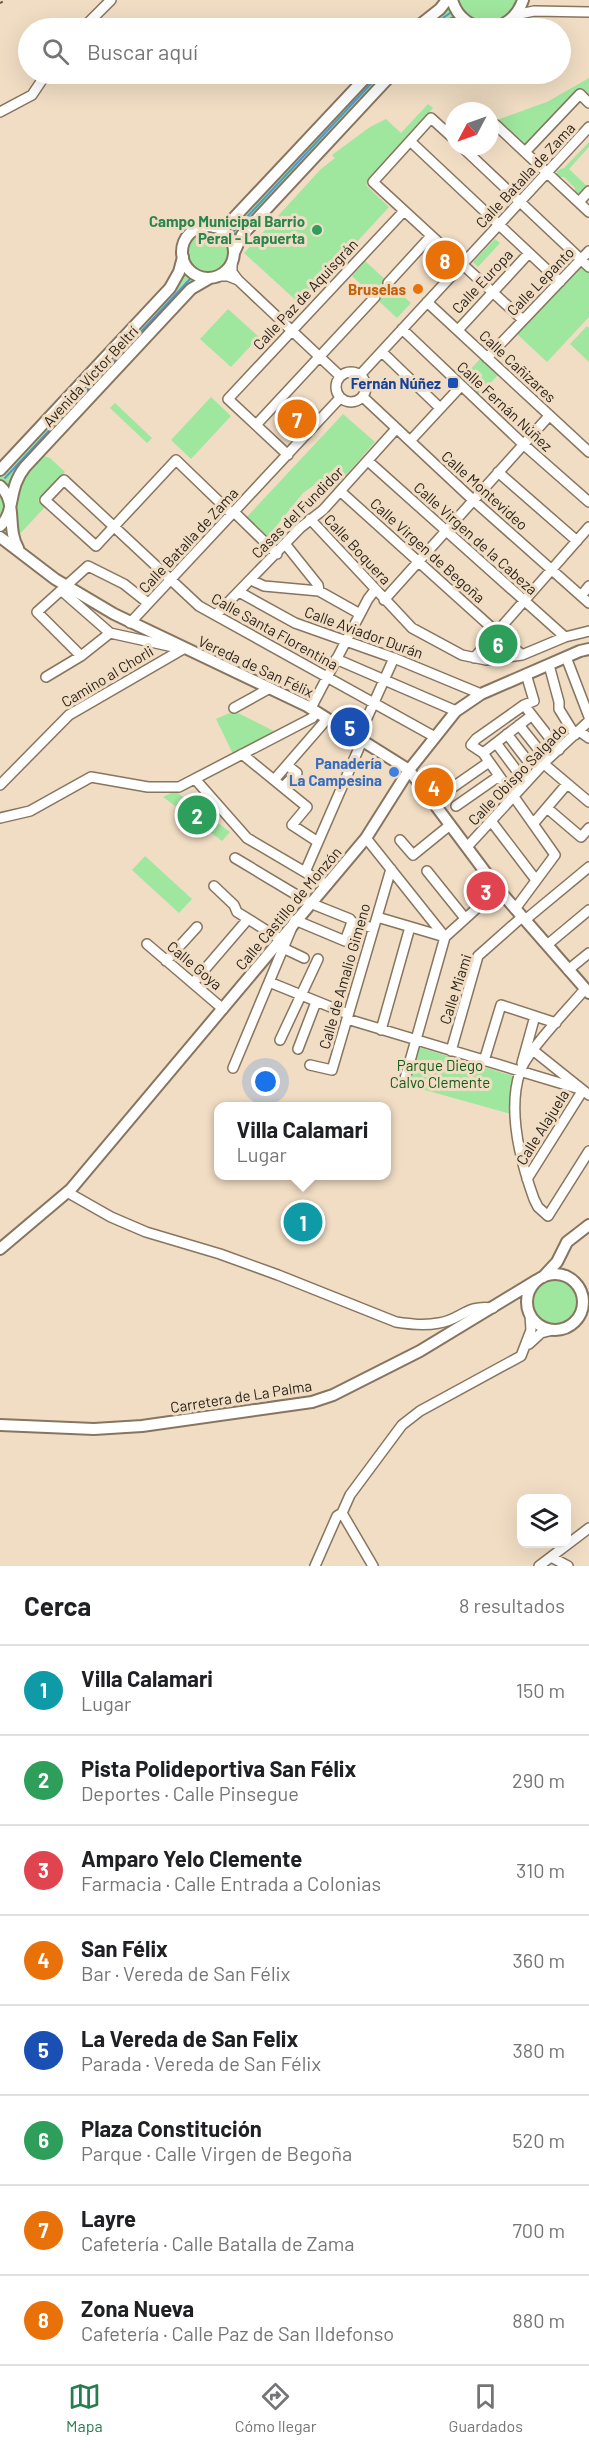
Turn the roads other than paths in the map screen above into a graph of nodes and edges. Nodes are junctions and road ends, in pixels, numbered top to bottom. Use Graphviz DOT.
graph roads {
  1 [pos="111,0"];
  2 [pos="447,0"];
  3 [pos="452,0"];
  4 [pos="522,2"];
  5 [pos="534,11"];
  6 [pos="589,12"];
  7 [pos="515,15"];
  8 [pos="93,18"];
  9 [pos="429,18"];
  10 [pos="463,18"];
  11 [pos="512,18"];
  12 [pos="39,84"];
  13 [pos="360,84"];
  14 [pos="384,84"];
  15 [pos="589,103"];
  16 [pos="0,112"];
  17 [pos="589,127"];
  18 [pos="499,128"];
  19 [pos="445,131"];
  20 [pos="410,141"];
  21 [pos="525,152"];
  22 [pos="471,156"];
  23 [pos="547,172"];
  24 [pos="589,191"];
  25 [pos="520,202"];
  26 [pos="579,202"];
  27 [pos="404,210"];
  28 [pos="589,212"];
  29 [pos="499,224"];
  30 [pos="213,227"];
  31 [pos="431,236"];
  32 [pos="589,251"];
  33 [pos="529,253"];
  34 [pos="183,256"];
  35 [pos="233,258"];
  36 [pos="581,259"];
  37 [pos="462,264"];
  38 [pos="589,267"];
  39 [pos="214,277"];
  40 [pos="238,280"];
  41 [pos="560,282"];
  42 [pos="388,283"];
  43 [pos="492,292"];
  44 [pos="375,297"];
  45 [pos="427,302"];
  46 [pos="523,320"];
  47 [pos="402,329"];
  48 [pos="458,330"];
  49 [pos="291,331"];
  50 [pos="382,352"];
  51 [pos="320,357"];
  52 [pos="487,358"];
  53 [pos="360,375"];
  54 [pos="340,376"];
  55 [pos="461,386"];
  56 [pos="363,397"];
  57 [pos="340,398"];
  58 [pos="440,408"];
  59 [pos="549,416"];
  60 [pos="256,425"];
  61 [pos="396,429"];
  62 [pos="410,441"];
  63 [pos="523,444"];
  64 [pos="589,452"];
  65 [pos="288,455"];
  66 [pos="368,460"];
  67 [pos="0,470"];
  68 [pos="498,472"];
  69 [pos="0,486"];
  70 [pos="340,491"];
  71 [pos="473,500"];
  72 [pos="589,502"];
  73 [pos="10,507"];
  74 [pos="233,513"];
  75 [pos="310,519"];
  76 [pos="0,526"];
  77 [pos="114,526"];
  78 [pos="589,527"];
  79 [pos="446,531"];
  80 [pos="0,537"];
  81 [pos="577,541"];
  82 [pos="286,545"];
  83 [pos="21,553"];
  84 [pos="277,554"];
  85 [pos="418,561"];
  86 [pos="551,570"];
  87 [pos="171,579"];
  88 [pos="254,582"];
  89 [pos="589,586"];
  90 [pos="65,589"];
  91 [pos="375,590"];
  92 [pos="319,591"];
  93 [pos="239,592"];
  94 [pos="581,596"];
  95 [pos="249,599"];
  96 [pos="384,600"];
  97 [pos="524,600"];
  98 [pos="148,603"];
  99 [pos="589,603"];
  100 [pos="360,614"];
  101 [pos="216,615"];
  102 [pos="130,623"];
  103 [pos="589,631"];
  104 [pos="497,632"];
  105 [pos="110,633"];
  106 [pos="566,638"];
  107 [pos="346,640"];
  108 [pos="183,649"];
  109 [pos="589,649"];
  110 [pos="522,655"];
  111 [pos="81,656"];
  112 [pos="566,657"];
  113 [pos="394,658"];
  114 [pos="474,658"];
  115 [pos="336,659"];
  116 [pos="549,664"];
  117 [pos="526,674"];
  118 [pos="46,677"];
  119 [pos="327,677"];
  120 [pos="384,680"];
  121 [pos="270,688"];
  122 [pos="481,694"];
  123 [pos="374,703"];
  124 [pos="524,705"];
  125 [pos="234,708"];
  126 [pos="314,710"];
  127 [pos="456,711"];
  128 [pos="531,716"];
  129 [pos="327,718"];
  130 [pos="589,719"];
  131 [pos="519,725"];
  132 [pos="577,733"];
  133 [pos="507,734"];
  134 [pos="435,737"];
  135 [pos="589,738"];
  136 [pos="360,739"];
  137 [pos="496,743"];
  138 [pos="559,750"];
  139 [pos="483,753"];
  140 [pos="242,754"];
  141 [pos="526,760"];
  142 [pos="489,762"];
  143 [pos="546,762"];
  144 [pos="287,765"];
  145 [pos="409,770"];
  146 [pos="499,776"];
  147 [pos="195,779"];
  148 [pos="274,780"];
  149 [pos="526,783"];
  150 [pos="567,784"];
  151 [pos="0,785"];
  152 [pos="283,788"];
  153 [pos="514,796"];
  154 [pos="433,801"];
  155 [pos="589,802"];
  156 [pos="456,806"];
  157 [pos="547,808"];
  158 [pos="0,818"];
  159 [pos="491,821"];
  160 [pos="533,824"];
  161 [pos="450,825"];
  162 [pos="589,828"];
  163 [pos="366,837"];
  164 [pos="400,840"];
  165 [pos="318,842"];
  166 [pos="467,847"];
  167 [pos="235,858"];
  168 [pos="589,867"];
  169 [pos="391,869"];
  170 [pos="428,871"];
  171 [pos="305,872"];
  172 [pos="536,880"];
  173 [pos="327,885"];
  174 [pos="214,886"];
  175 [pos="498,889"];
  176 [pos="310,903"];
  177 [pos="589,910"];
  178 [pos="521,915"];
  179 [pos="377,917"];
  180 [pos="464,917"];
  181 [pos="248,919"];
  182 [pos="295,920"];
  183 [pos="352,922"];
  184 [pos="197,927"];
  185 [pos="410,927"];
  186 [pos="373,928"];
  187 [pos="445,937"];
  188 [pos="147,944"];
  189 [pos="282,944"];
  190 [pos="547,945"];
  191 [pos="589,953"];
  192 [pos="304,958"];
  193 [pos="318,959"];
  194 [pos="166,961"];
  195 [pos="568,970"];
  196 [pos="251,976"];
  197 [pos="194,983"];
  198 [pos="269,983"];
  199 [pos="587,991"];
  200 [pos="300,996"];
  201 [pos="316,1002"];
  202 [pos="224,1009"];
  203 [pos="535,1016"];
  204 [pos="291,1017"];
  205 [pos="347,1017"];
  206 [pos="308,1023"];
  207 [pos="556,1023"];
  208 [pos="381,1030"];
  209 [pos="280,1040"];
  210 [pos="416,1040"];
  211 [pos="298,1049"];
  212 [pos="451,1051"];
  213 [pos="534,1051"];
  214 [pos="484,1060"];
  215 [pos="310,1065"];
  216 [pos="233,1068"];
  217 [pos="520,1071"];
  218 [pos="404,1082"];
  219 [pos="586,1092"];
  220 [pos="589,1151"];
  221 [pos="527,1179"];
  222 [pos="67,1192"];
  223 [pos="589,1225"];
  224 [pos="565,1247"];
  225 [pos="0,1249"];
  226 [pos="540,1279"];
  227 [pos="575,1283"];
  228 [pos="581,1293"];
  229 [pos="589,1302"];
  230 [pos="496,1306"];
  231 [pos="530,1315"];
  232 [pos="589,1316"];
  233 [pos="573,1323"];
  234 [pos="553,1330"];
  235 [pos="525,1348"];
  236 [pos="0,1425"];
  237 [pos="342,1513"];
  238 [pos="589,1528"];
  239 [pos="551,1557"];
  240 [pos="315,1566"];
  241 [pos="373,1566"];
  242 [pos="539,1566"];
  243 [pos="568,1566"];
  1 -- 8 [label="street"];
  2 -- 9 [label="main road"];
  3 -- 10 [label="main road"];
  4 -- 5 [label="street"];
  4 -- 7 [label="main road"];
  5 -- 6 [label="street"];
  5 -- 7 [label="street"];
  7 -- 11 [label="main road"];
  12 -- 16 [label="street"];
  13 -- 30 [label="main road"];
  14 -- 35 [label="main road"];
  15 -- 21 [label="street"];
  17 -- 23 [label="street, Calle Batalla de Zama"];
  18 -- 21 [label="street"];
  19 -- 20 [label="street"];
  20 -- 27 [label="street"];
  20 -- 29 [label="street"];
  21 -- 23 [label="street"];
  22 -- 25 [label="street"];
  23 -- 25 [label="street, Calle Batalla de Zama"];
  23 -- 26 [label="street"];
  24 -- 26 [label="street"];
  25 -- 29 [label="street, Calle Batalla de Zama"];
  25 -- 36 [label="street"];
  26 -- 28 [label="street"];
  27 -- 31 [label="street"];
  27 -- 49 [label="street, Calle Paz de Aquisgrán"];
  29 -- 33 [label="street"];
  29 -- 37 [label="street, Calle Batalla de Zama"];
  30 -- 34 [label="main road"];
  30 -- 35 [label="main road"];
  31 -- 37 [label="street"];
  31 -- 42 [label="street"];
  32 -- 36 [label="street, Calle Lepanto"];
  33 -- 41 [label="street"];
  33 -- 43 [label="street, Calle Europa"];
  34 -- 39 [label="main road"];
  34 -- 67 [label="main road, Avenida Víctor Beltrí"];
  35 -- 39 [label="main road"];
  35 -- 40 [label="street"];
  36 -- 38 [label="street"];
  36 -- 41 [label="street, Calle Lepanto"];
  37 -- 43 [label="street"];
  37 -- 45 [label="street, Calle Batalla de Zama"];
  39 -- 40 [label="street"];
  39 -- 73 [label="main road, Avenida Víctor Beltrí"];
  40 -- 49 [label="street"];
  41 -- 46 [label="street, Calle Lepanto"];
  43 -- 46 [label="street"];
  43 -- 48 [label="street, Calle Europa"];
  44 -- 51 [label="street"];
  45 -- 47 [label="street, Calle Batalla de Zama"];
  45 -- 48 [label="street, Calle Cañizares"];
  46 -- 52 [label="street, Calle Lepanto"];
  47 -- 50 [label="street, Calle Batalla de Zama"];
  47 -- 55 [label="street, Calle Fernán Núñez"];
  48 -- 52 [label="street, Calle Cañizares"];
  49 -- 51 [label="street"];
  49 -- 60 [label="street, Calle Paz de Aquisgrán"];
  50 -- 53 [label="street, Calle Batalla de Zama"];
  50 -- 58 [label="street"];
  51 -- 54 [label="street"];
  51 -- 60 [label="street"];
  52 -- 59 [label="street, Calle Cañizares"];
  53 -- 54 [label="street"];
  53 -- 56 [label="street"];
  54 -- 57 [label="street"];
  55 -- 58 [label="street"];
  55 -- 63 [label="street, Calle Fernán Núñez"];
  56 -- 57 [label="street"];
  56 -- 61 [label="street, Calle Montevideo"];
  57 -- 65 [label="street, Calle Batalla de Zama"];
  58 -- 62 [label="street"];
  59 -- 63 [label="street"];
  59 -- 64 [label="street, Calle Cañizares"];
  60 -- 65 [label="street"];
  61 -- 62 [label="street, Calle Montevideo"];
  61 -- 66 [label="street, Casas del Fundidor"];
  62 -- 71 [label="street, Calle Montevideo"];
  63 -- 68 [label="street"];
  63 -- 72 [label="street, Calle Fernán Núñez"];
  65 -- 74 [label="street, Calle Batalla de Zama"];
  66 -- 70 [label="street, Casas del Fundidor"];
  66 -- 79 [label="street, Calle Virgen de la Cabeza"];
  68 -- 71 [label="street"];
  68 -- 81 [label="street"];
  69 -- 73 [label="main road"];
  70 -- 75 [label="street, Casas del Fundidor"];
  70 -- 85 [label="street, Calle Virgen de Begoña"];
  71 -- 79 [label="street"];
  71 -- 86 [label="street, Calle Montevideo"];
  73 -- 76 [label="main road"];
  73 -- 83 [label="main road"];
  74 -- 77 [label="street"];
  74 -- 84 [label="street"];
  74 -- 87 [label="street, Calle Batalla de Zama"];
  75 -- 82 [label="street, Casas del Fundidor"];
  75 -- 91 [label="street, Calle Boquera"];
  77 -- 77 [label="street, Calle Santa Florentina"];
  77 -- 87 [label="street, Calle Santa Florentina"];
  78 -- 81 [label="street"];
  79 -- 85 [label="street"];
  79 -- 97 [label="street, Calle Virgen de la Cabeza"];
  80 -- 83 [label="main road, Vereda de San Félix"];
  81 -- 86 [label="street"];
  82 -- 84 [label="street, Casas del Fundidor"];
  82 -- 92 [label="street"];
  83 -- 90 [label="main road, Vereda de San Félix"];
  84 -- 88 [label="street, Casas del Fundidor"];
  85 -- 96 [label="street"];
  85 -- 104 [label="street, Calle Virgen de Begoña"];
  86 -- 94 [label="street, Calle Montevideo"];
  86 -- 97 [label="street"];
  87 -- 98 [label="street, Calle Batalla de Zama"];
  87 -- 101 [label="street, Calle Santa Florentina"];
  88 -- 92 [label="street"];
  88 -- 93 [label="street, Casas del Fundidor"];
  88 -- 95 [label="street"];
  89 -- 94 [label="street"];
  90 -- 98 [label="street"];
  90 -- 102 [label="main road, Vereda de San Félix"];
  90 -- 105 [label="street"];
  90 -- 111 [label="street"];
  91 -- 96 [label="street, Calle Boquera"];
  91 -- 100 [label="street"];
  92 -- 100 [label="street"];
  93 -- 95 [label="street, Calle Aviador Durán"];
  93 -- 101 [label="street, Casas del Fundidor"];
  94 -- 99 [label="street, Calle Montevideo"];
  95 -- 107 [label="street, Calle Aviador Durán"];
  96 -- 114 [label="street, Calle Boquera"];
  97 -- 104 [label="street"];
  97 -- 106 [label="street, Calle Virgen de la Cabeza"];
  98 -- 102 [label="street, Calle Batalla de Zama"];
  100 -- 107 [label="street"];
  101 -- 119 [label="street, Calle Santa Florentina"];
  102 -- 108 [label="main road, Vereda de San Félix"];
  103 -- 106 [label="street"];
  104 -- 110 [label="street, Calle Virgen de Begoña"];
  104 -- 114 [label="street"];
  105 -- 108 [label="street, Vereda de San Félix"];
  105 -- 111 [label="street"];
  106 -- 110 [label="street"];
  107 -- 113 [label="street, Calle Aviador Durán"];
  107 -- 115 [label="street"];
  108 -- 121 [label="main road, Vereda de San Félix"];
  108 -- 151 [label="street, Camino al Chorli"];
  109 -- 112 [label="main road, Calle Castillo de Monzón"];
  110 -- 114 [label="street"];
  111 -- 118 [label="street"];
  112 -- 116 [label="main road, Calle Castillo de Monzón"];
  112 -- 130 [label="street"];
  113 -- 120 [label="street"];
  113 -- 122 [label="street, Calle Aviador Durán"];
  115 -- 119 [label="street"];
  115 -- 120 [label="street"];
  116 -- 117 [label="main road, Calle Castillo de Monzón"];
  116 -- 132 [label="street"];
  117 -- 122 [label="main road, Calle Castillo de Monzón"];
  117 -- 124 [label="street"];
  119 -- 123 [label="street, Calle Santa Florentina"];
  119 -- 126 [label="street"];
  120 -- 123 [label="street"];
  120 -- 127 [label="street"];
  121 -- 125 [label="street"];
  121 -- 126 [label="main road, Vereda de San Félix"];
  122 -- 127 [label="main road, Calle Castillo de Monzón"];
  123 -- 134 [label="street, Calle Santa Florentina"];
  123 -- 136 [label="street"];
  124 -- 128 [label="street"];
  124 -- 139 [label="street"];
  126 -- 129 [label="main road, Vereda de San Félix"];
  126 -- 140 [label="street"];
  127 -- 134 [label="main road, Calle Castillo de Monzón"];
  128 -- 131 [label="street"];
  128 -- 138 [label="street"];
  129 -- 136 [label="main road, Vereda de San Félix"];
  129 -- 144 [label="street"];
  130 -- 132 [label="street, Calle Obispo Salgado"];
  131 -- 133 [label="street"];
  131 -- 143 [label="street"];
  132 -- 135 [label="street"];
  132 -- 138 [label="street, Calle Obispo Salgado"];
  133 -- 137 [label="street"];
  133 -- 141 [label="street"];
  134 -- 145 [label="main road, Calle Castillo de Monzón"];
  136 -- 145 [label="main road, Vereda de San Félix"];
  136 -- 165 [label="street"];
  137 -- 139 [label="street"];
  137 -- 149 [label="street"];
  138 -- 143 [label="street, Calle Obispo Salgado"];
  139 -- 142 [label="street"];
  140 -- 147 [label="street"];
  140 -- 148 [label="street"];
  142 -- 146 [label="street"];
  142 -- 154 [label="street"];
  143 -- 149 [label="street, Calle Obispo Salgado"];
  143 -- 150 [label="street"];
  144 -- 148 [label="street"];
  144 -- 152 [label="street"];
  145 -- 154 [label="main road, Vereda de San Félix"];
  145 -- 163 [label="main road, Calle Castillo de Monzón"];
  146 -- 153 [label="street"];
  146 -- 156 [label="street"];
  147 -- 158 [label="street"];
  147 -- 171 [label="street"];
  148 -- 152 [label="street"];
  149 -- 153 [label="street, Calle Obispo Salgado"];
  150 -- 155 [label="street"];
  150 -- 157 [label="street"];
  152 -- 165 [label="street"];
  153 -- 159 [label="street, Calle Obispo Salgado"];
  153 -- 160 [label="street"];
  154 -- 161 [label="main road, Vereda de San Félix"];
  157 -- 160 [label="street"];
  157 -- 162 [label="street"];
  159 -- 166 [label="street, Calle Obispo Salgado"];
  159 -- 172 [label="street"];
  160 -- 172 [label="street"];
  161 -- 164 [label="street"];
  161 -- 166 [label="main road, Vereda de San Félix"];
  163 -- 169 [label="street"];
  163 -- 173 [label="main road, Calle Castillo de Monzón"];
  165 -- 171 [label="street"];
  166 -- 175 [label="main road, Vereda de San Félix"];
  167 -- 176 [label="street"];
  168 -- 178 [label="street"];
  169 -- 179 [label="street, Calle de Amalio Gimeno"];
  169 -- 187 [label="street"];
  170 -- 180 [label="street"];
  171 -- 173 [label="street"];
  172 -- 178 [label="street"];
  173 -- 176 [label="main road, Calle Castillo de Monzón"];
  174 -- 181 [label="street"];
  175 -- 178 [label="main road, Vereda de San Félix"];
  175 -- 180 [label="street"];
  176 -- 182 [label="main road, Calle Castillo de Monzón"];
  176 -- 183 [label="street"];
  177 -- 190 [label="street"];
  178 -- 190 [label="main road, Vereda de San Félix"];
  178 -- 212 [label="street, Calle Miami"];
  179 -- 185 [label="street"];
  179 -- 186 [label="street, Calle de Amalio Gimeno"];
  180 -- 187 [label="street"];
  181 -- 189 [label="street"];
  181 -- 197 [label="street"];
  182 -- 183 [label="street"];
  182 -- 189 [label="main road, Calle Castillo de Monzón"];
  183 -- 186 [label="street"];
  184 -- 194 [label="street"];
  185 -- 187 [label="street"];
  185 -- 208 [label="street"];
  186 -- 205 [label="street, Calle de Amalio Gimeno"];
  187 -- 210 [label="street"];
  188 -- 194 [label="street, Calle Goya"];
  189 -- 192 [label="street"];
  189 -- 196 [label="main road, Calle Castillo de Monzón"];
  189 -- 198 [label="street"];
  190 -- 195 [label="main road, Vereda de San Félix"];
  191 -- 195 [label="street"];
  193 -- 200 [label="street"];
  194 -- 197 [label="street, Calle Goya"];
  195 -- 199 [label="main road, Vereda de San Félix"];
  196 -- 198 [label="street"];
  196 -- 202 [label="main road, Calle Castillo de Monzón"];
  197 -- 202 [label="street, Calle Goya"];
  198 -- 200 [label="street"];
  198 -- 216 [label="street"];
  199 -- 207 [label="street"];
  200 -- 201 [label="street"];
  200 -- 204 [label="street"];
  201 -- 205 [label="street"];
  201 -- 206 [label="street"];
  202 -- 222 [label="main road, Calle Castillo de Monzón"];
  203 -- 207 [label="street"];
  203 -- 214 [label="street"];
  203 -- 217 [label="street"];
  204 -- 206 [label="street"];
  204 -- 209 [label="street"];
  205 -- 208 [label="street"];
  205 -- 215 [label="street, Calle de Amalio Gimeno"];
  206 -- 211 [label="street"];
  207 -- 213 [label="street"];
  208 -- 210 [label="street"];
  210 -- 212 [label="street"];
  210 -- 218 [label="street"];
  212 -- 214 [label="street"];
  213 -- 217 [label="street"];
  213 -- 219 [label="street"];
  214 -- 217 [label="street"];
  217 -- 219 [label="street"];
  217 -- 221 [label="street"];
  219 -- 221 [label="street, Calle Alajuela"];
  220 -- 221 [label="street"];
  222 -- 225 [label="main road, Calle Castillo de Monzón"];
  222 -- 230 [label="street"];
  223 -- 224 [label="main road"];
  224 -- 226 [label="main road"];
  224 -- 227 [label="main road"];
  226 -- 227 [label="main road"];
  226 -- 230 [label="main road, Carretera de La Palma"];
  226 -- 231 [label="main road"];
  227 -- 228 [label="main road"];
  228 -- 229 [label="main road"];
  228 -- 233 [label="main road"];
  230 -- 231 [label="main road"];
  230 -- 236 [label="main road, Carretera de La Palma"];
  231 -- 234 [label="main road"];
  231 -- 235 [label="street"];
  232 -- 233 [label="main road"];
  233 -- 234 [label="main road"];
  234 -- 235 [label="street"];
  235 -- 237 [label="street"];
  237 -- 240 [label="street"];
  237 -- 241 [label="street"];
  238 -- 239 [label="street"];
  239 -- 242 [label="street"];
  239 -- 243 [label="street"];
}
